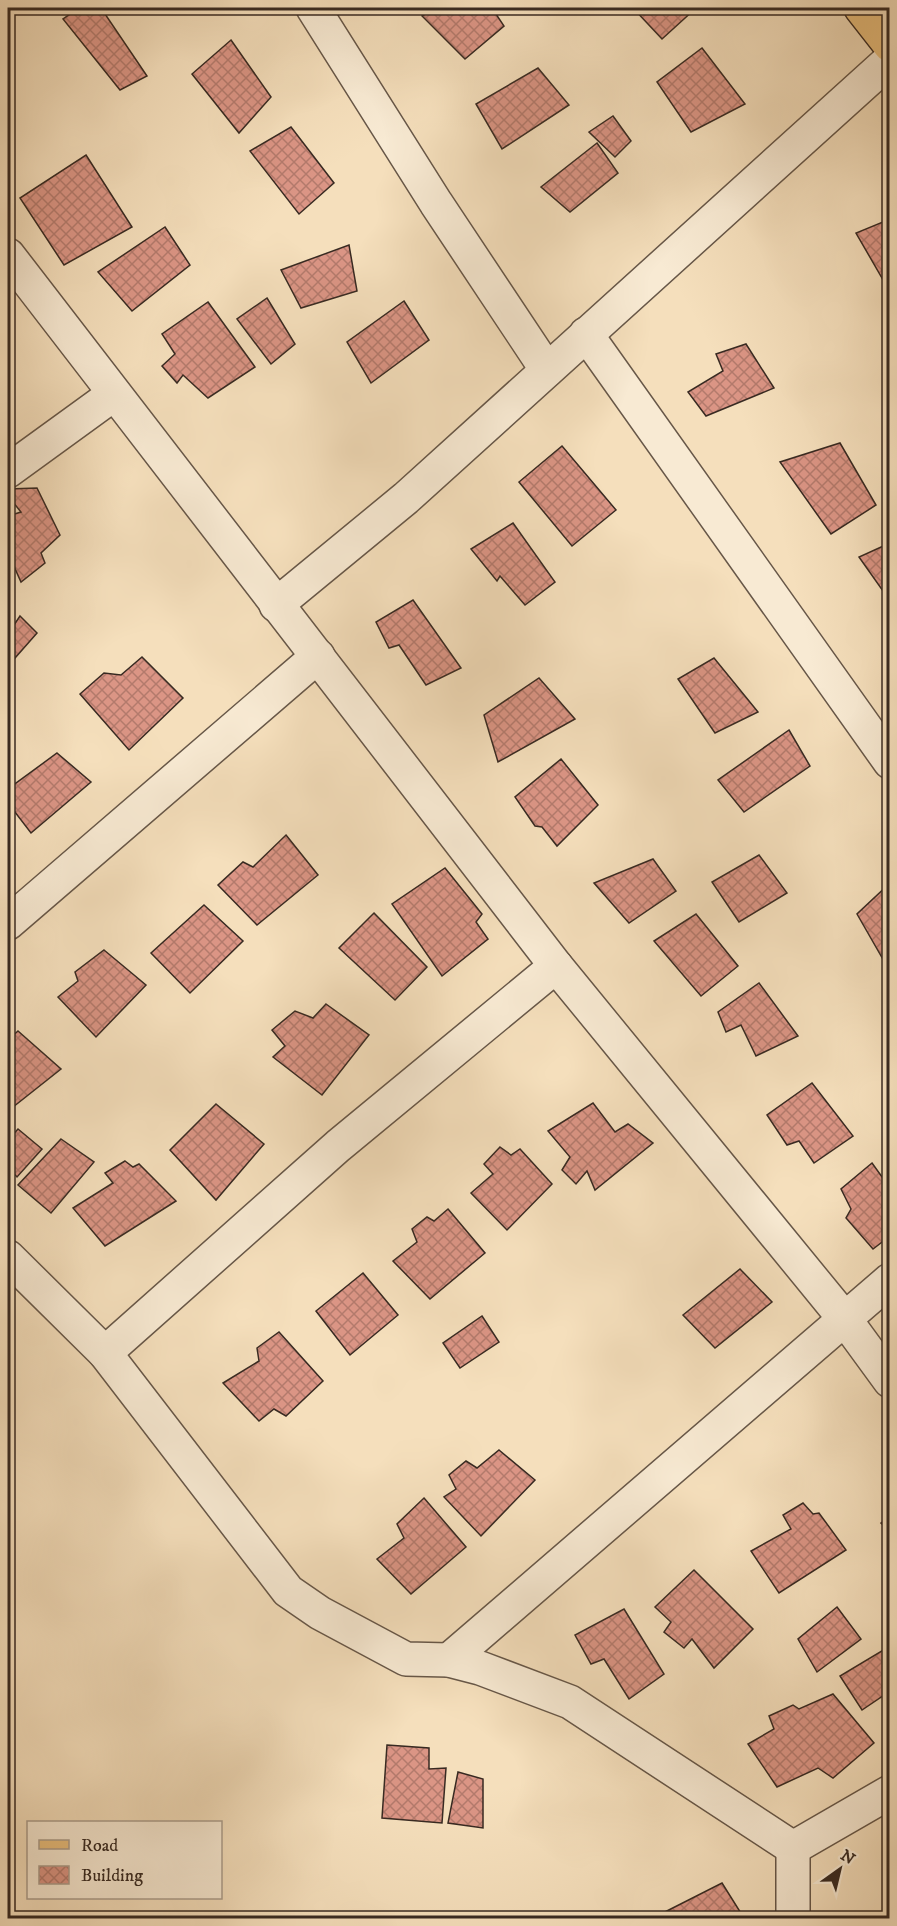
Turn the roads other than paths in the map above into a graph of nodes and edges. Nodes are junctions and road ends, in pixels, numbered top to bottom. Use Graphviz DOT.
graph roads {
  1 [pos="313,8"];
  2 [pos="861,8"];
  3 [pos="890,45"];
  4 [pos="890,60"];
  5 [pos="8,255"];
  6 [pos="586,334"];
  7 [pos="546,370"];
  8 [pos="114,394"];
  9 [pos="8,471"];
  10 [pos="276,605"];
  11 [pos="318,656"];
  12 [pos="890,762"];
  13 [pos="8,923"];
  14 [pos="556,966"];
  15 [pos="8,1257"];
  16 [pos="890,1280"];
  17 [pos="844,1318"];
  18 [pos="105,1353"];
  19 [pos="890,1381"];
  20 [pos="449,1660"];
  21 [pos="890,1792"];
  22 [pos="793,1848"];
  23 [pos="793,1918"];
  1 -- 7 [label="street"];
  2 -- 3 [label="main road"];
  4 -- 6 [label="street"];
  5 -- 8 [label="street"];
  6 -- 7 [label="street"];
  6 -- 12 [label="street"];
  7 -- 10 [label="street"];
  8 -- 9 [label="street"];
  8 -- 10 [label="street"];
  10 -- 11 [label="street"];
  11 -- 13 [label="street"];
  11 -- 14 [label="street"];
  14 -- 17 [label="street"];
  14 -- 18 [label="street"];
  15 -- 18 [label="street"];
  16 -- 17 [label="street"];
  17 -- 19 [label="street"];
  17 -- 20 [label="street"];
  18 -- 20 [label="street"];
  20 -- 22 [label="street"];
  21 -- 22 [label="street"];
  22 -- 23 [label="street"];
}
